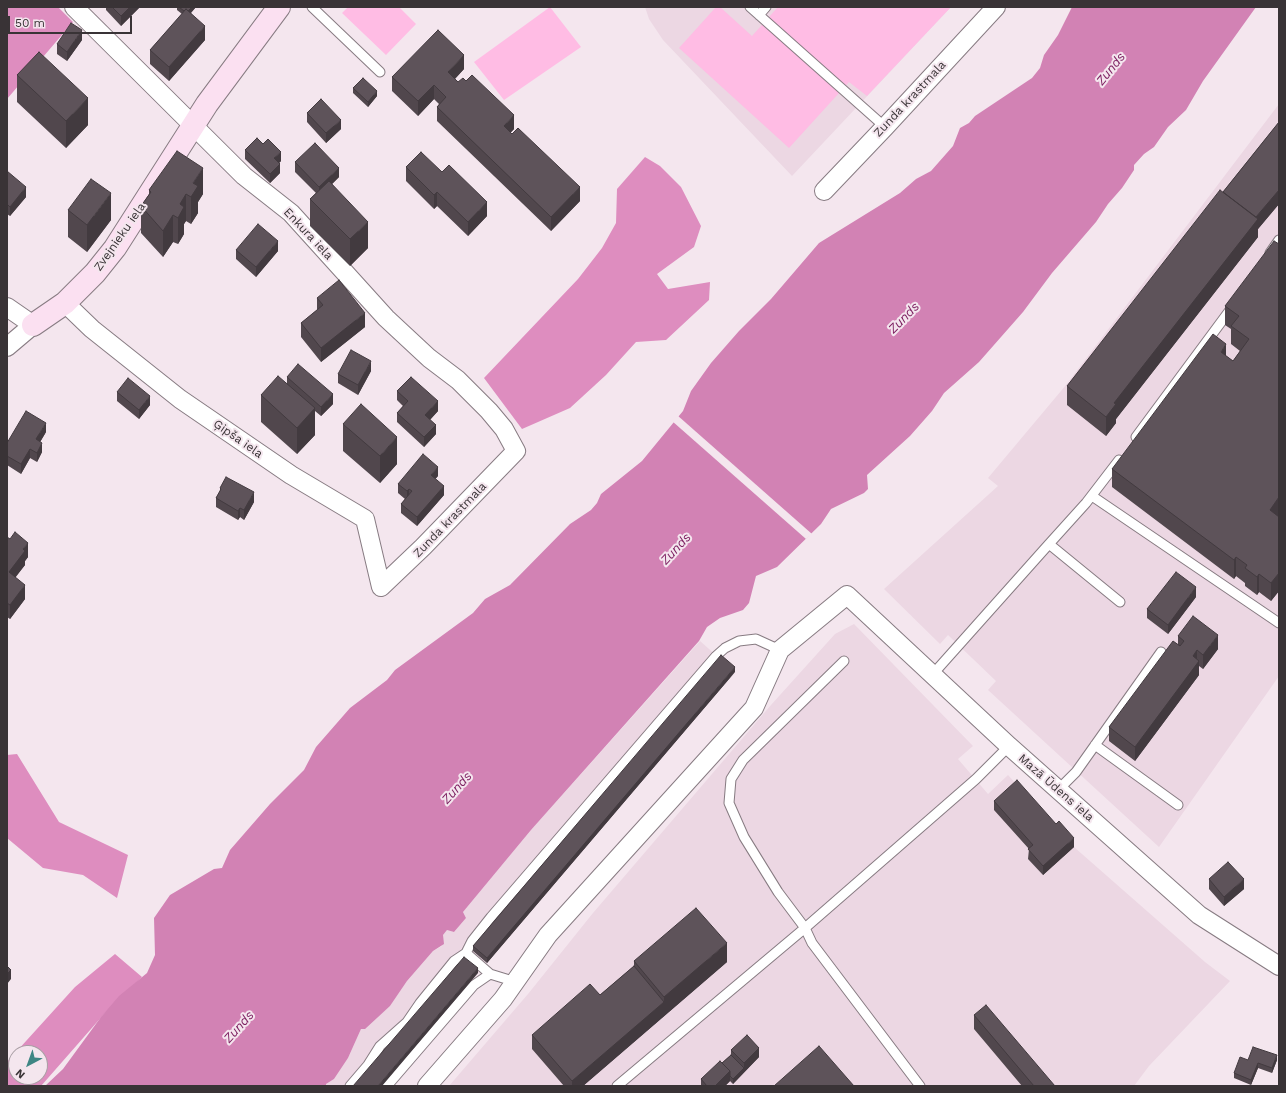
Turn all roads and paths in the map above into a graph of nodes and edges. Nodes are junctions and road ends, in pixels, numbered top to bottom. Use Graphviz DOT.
graph roads {
  1 [pos="74,7"];
  2 [pos="279,7"];
  3 [pos="312,7"];
  4 [pos="750,7"];
  5 [pos="766,7"];
  6 [pos="996,7"];
  7 [pos="759,15"];
  8 [pos="380,72"];
  9 [pos="193,127"];
  10 [pos="885,128"];
  11 [pos="824,191"];
  12 [pos="1279,240"];
  13 [pos="1266,258"];
  14 [pos="1241,295"];
  15 [pos="65,303"];
  16 [pos="7,307"];
  17 [pos="33,324"];
  18 [pos="7,347"];
  19 [pos="516,451"];
  20 [pos="1092,496"];
  21 [pos="1049,544"];
  22 [pos="381,587"];
  23 [pos="1120,602"];
  24 [pos="1279,622"];
  25 [pos="780,650"];
  26 [pos="1161,652"];
  27 [pos="844,661"];
  28 [pos="933,674"];
  29 [pos="1095,745"];
  30 [pos="1009,746"];
  31 [pos="1058,790"];
  32 [pos="1178,805"];
  33 [pos="805,928"];
  34 [pos="466,953"];
  35 [pos="1279,966"];
  36 [pos="490,974"];
  37 [pos="516,982"];
  38 [pos="350,1086"];
  39 [pos="387,1086"];
  40 [pos="427,1086"];
  41 [pos="618,1086"];
  42 [pos="920,1086"];
  1 -- 9 [label="street, Enkura iela"];
  2 -- 9 [label="street, Zvejnieku iela"];
  3 -- 8 [label="lane"];
  4 -- 7 [label="lane"];
  5 -- 7 [label="lane"];
  6 -- 10 [label="street, Zunda krastmala"];
  7 -- 10 [label="lane"];
  9 -- 15 [label="street, Zvejnieku iela"];
  9 -- 19 [label="street, Enkura iela"];
  10 -- 11 [label="street, Zunda krastmala"];
  12 -- 13 [label="lane"];
  14 -- 20 [label="lane"];
  15 -- 17 [label="street, Zvejnieku iela"];
  15 -- 22 [label="street, Ģipša iela"];
  16 -- 17 [label="street"];
  17 -- 18 [label="street, Zvejnieku iela"];
  19 -- 22 [label="street, Zunda krastmala"];
  20 -- 21 [label="lane"];
  20 -- 24 [label="lane"];
  21 -- 23 [label="lane"];
  21 -- 28 [label="lane"];
  25 -- 28 [label="street, Mazā Ūdens iela"];
  25 -- 34 [label="lane"];
  25 -- 37 [label="street"];
  26 -- 29 [label="lane"];
  27 -- 33 [label="lane"];
  28 -- 30 [label="street, Mazā Ūdens iela"];
  29 -- 31 [label="lane"];
  29 -- 32 [label="lane"];
  30 -- 31 [label="street, Mazā Ūdens iela"];
  30 -- 33 [label="lane"];
  31 -- 35 [label="street, Mazā Ūdens iela"];
  33 -- 41 [label="lane"];
  33 -- 42 [label="lane"];
  34 -- 36 [label="lane"];
  34 -- 38 [label="lane"];
  36 -- 37 [label="lane"];
  36 -- 39 [label="lane"];
  37 -- 40 [label="street"];
}
